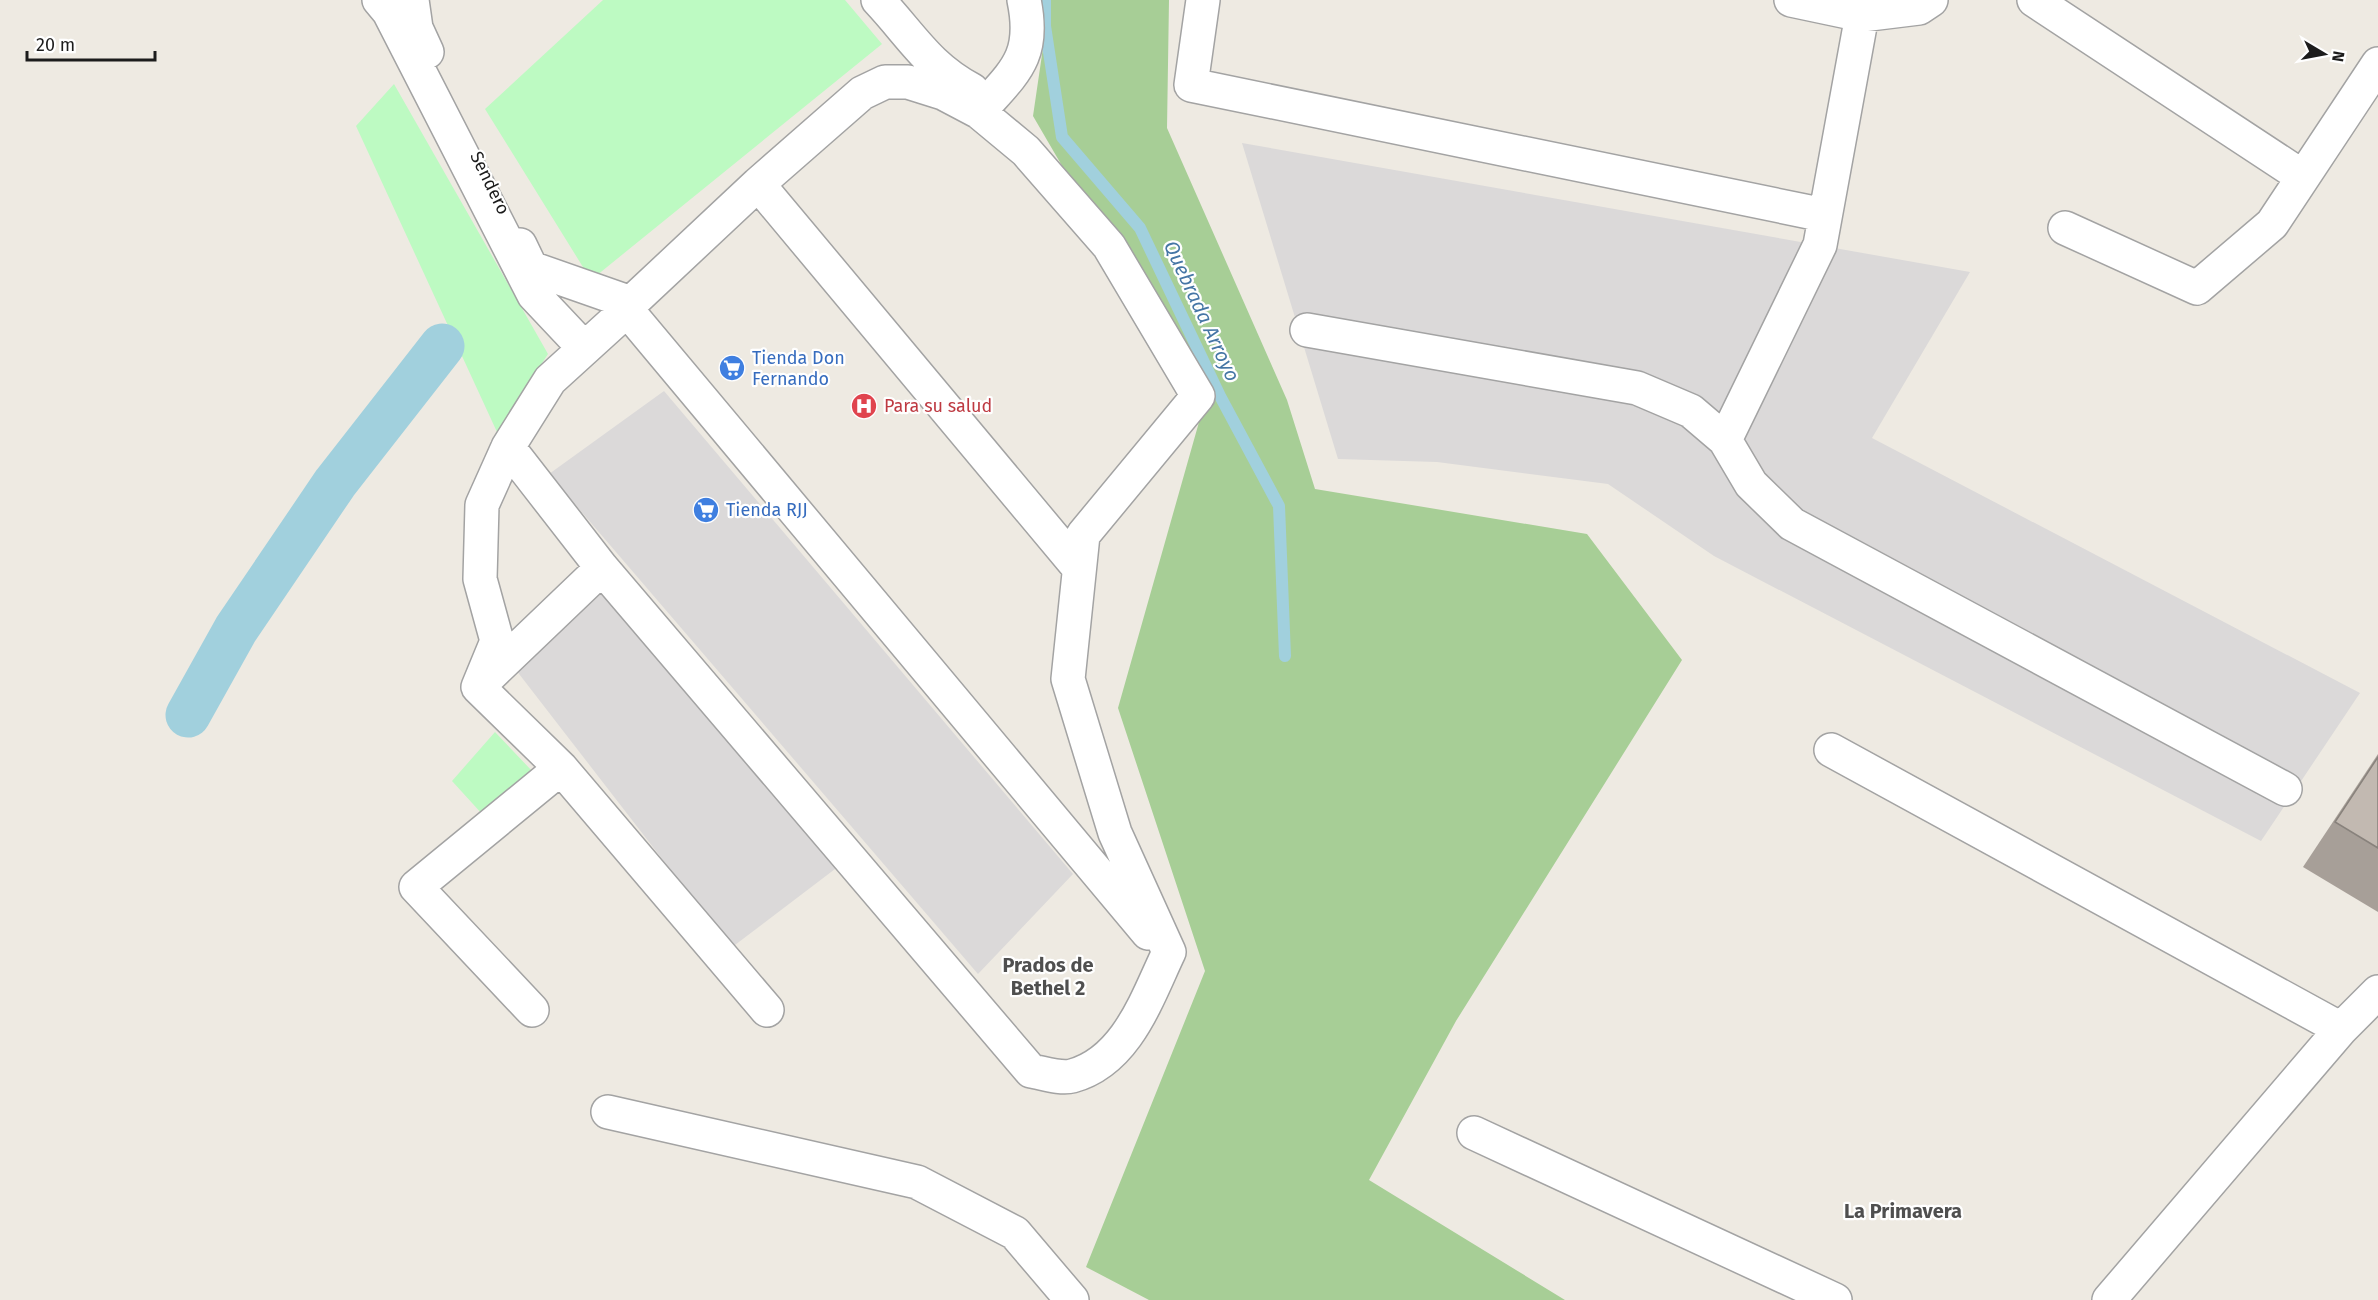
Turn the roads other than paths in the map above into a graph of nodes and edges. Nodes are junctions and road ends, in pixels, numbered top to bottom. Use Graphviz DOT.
graph roads {
  1 [pos="379,0"];
  2 [pos="878,0"];
  3 [pos="1024,0"];
  4 [pos="1203,0"];
  5 [pos="1791,0"];
  6 [pos="2034,0"];
  7 [pos="1921,3"];
  8 [pos="409,9"];
  9 [pos="1862,15"];
  10 [pos="2378,64"];
  11 [pos="985,106"];
  12 [pos="2303,177"];
  13 [pos="758,184"];
  14 [pos="2065,228"];
  15 [pos="1822,230"];
  16 [pos="629,307"];
  17 [pos="1307,330"];
  18 [pos="584,348"];
  19 [pos="1725,440"];
  20 [pos="508,447"];
  21 [pos="1078,567"];
  22 [pos="602,568"];
  23 [pos="478,687"];
  24 [pos="1831,750"];
  25 [pos="561,768"];
  26 [pos="2285,789"];
  27 [pos="2378,992"];
  28 [pos="532,1010"];
  29 [pos="767,1010"];
  30 [pos="1136,1023"];
  31 [pos="2341,1029"];
  32 [pos="608,1112"];
  33 [pos="1474,1133"];
  34 [pos="1072,1300"];
  35 [pos="1835,1300"];
  36 [pos="2109,1300"];
  1 -- 18 [label="street"];
  2 -- 11 [label="street"];
  3 -- 11 [label="street"];
  4 -- 15 [label="street"];
  5 -- 9 [label="street"];
  6 -- 12 [label="street"];
  7 -- 9 [label="street"];
  8 -- 16 [label="street, Sendero"];
  9 -- 15 [label="street"];
  10 -- 12 [label="street"];
  11 -- 13 [label="street"];
  11 -- 21 [label="street"];
  12 -- 14 [label="street"];
  13 -- 16 [label="street"];
  13 -- 21 [label="street"];
  15 -- 19 [label="street"];
  16 -- 18 [label="street"];
  16 -- 30 [label="street"];
  17 -- 19 [label="street"];
  18 -- 20 [label="street"];
  19 -- 26 [label="street"];
  20 -- 22 [label="street"];
  20 -- 23 [label="street"];
  21 -- 30 [label="street"];
  22 -- 23 [label="street"];
  22 -- 30 [label="street"];
  23 -- 25 [label="street"];
  24 -- 31 [label="street"];
  25 -- 28 [label="street"];
  25 -- 29 [label="street"];
  27 -- 31 [label="street"];
  31 -- 36 [label="street"];
  32 -- 34 [label="street"];
  33 -- 35 [label="street"];
}
